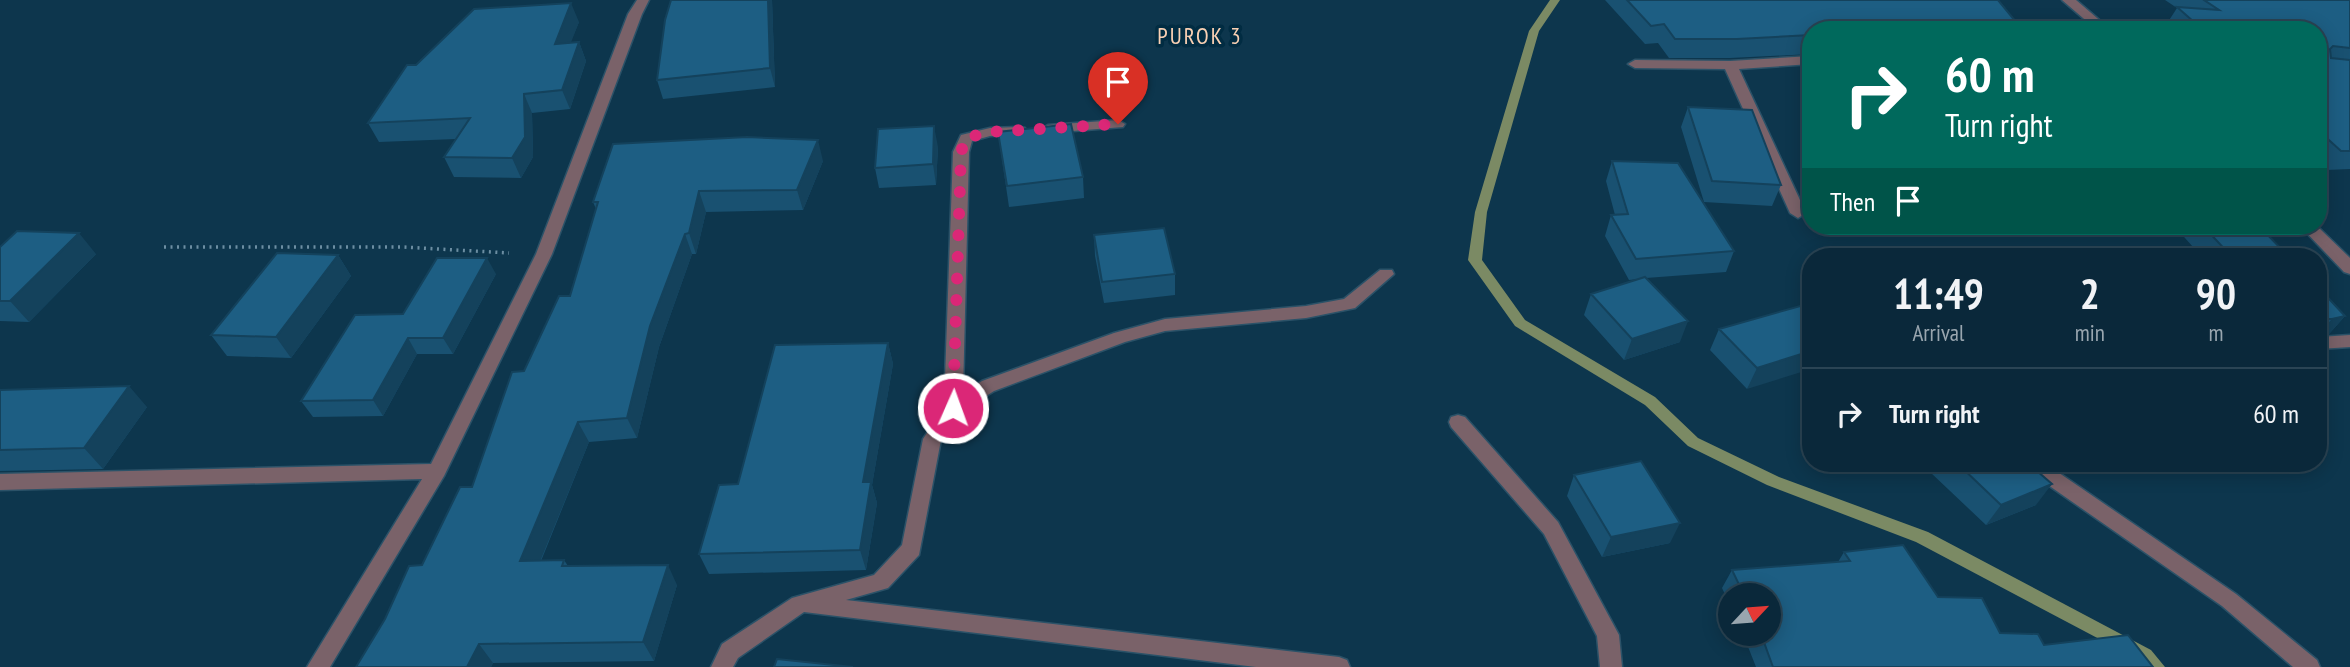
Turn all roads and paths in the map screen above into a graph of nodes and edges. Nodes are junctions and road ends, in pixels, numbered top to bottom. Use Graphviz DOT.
graph roads {
  1 [pos="643,0"];
  2 [pos="2068,0"];
  3 [pos="2094,21"];
  4 [pos="1802,61"];
  5 [pos="1635,64"];
  6 [pos="1730,65"];
  7 [pos="1118,124"];
  8 [pos="1798,213"];
  9 [pos="2317,235"];
  10 [pos="164,247"];
  11 [pos="544,254"];
  12 [pos="2350,268"];
  13 [pos="1386,274"];
  14 [pos="2350,341"];
  15 [pos="2327,342"];
  16 [pos="953,408"];
  17 [pos="1458,422"];
  18 [pos="437,471"];
  19 [pos="2044,472"];
  20 [pos="0,482"];
  21 [pos="799,604"];
  22 [pos="318,667"];
  23 [pos="722,667"];
  24 [pos="1339,667"];
  25 [pos="1611,667"];
  26 [pos="2309,667"];
  1 -- 11 [label="street"];
  2 -- 3 [label="street"];
  4 -- 6 [label="street"];
  5 -- 6 [label="street"];
  6 -- 8 [label="street"];
  7 -- 16 [label="street"];
  9 -- 12 [label="street"];
  10 -- 11 [label="path"];
  11 -- 18 [label="street"];
  13 -- 16 [label="street"];
  14 -- 15 [label="street"];
  16 -- 21 [label="street"];
  17 -- 25 [label="street"];
  18 -- 20 [label="street"];
  18 -- 22 [label="street"];
  19 -- 26 [label="street"];
  21 -- 23 [label="street"];
  21 -- 24 [label="street"];
}
